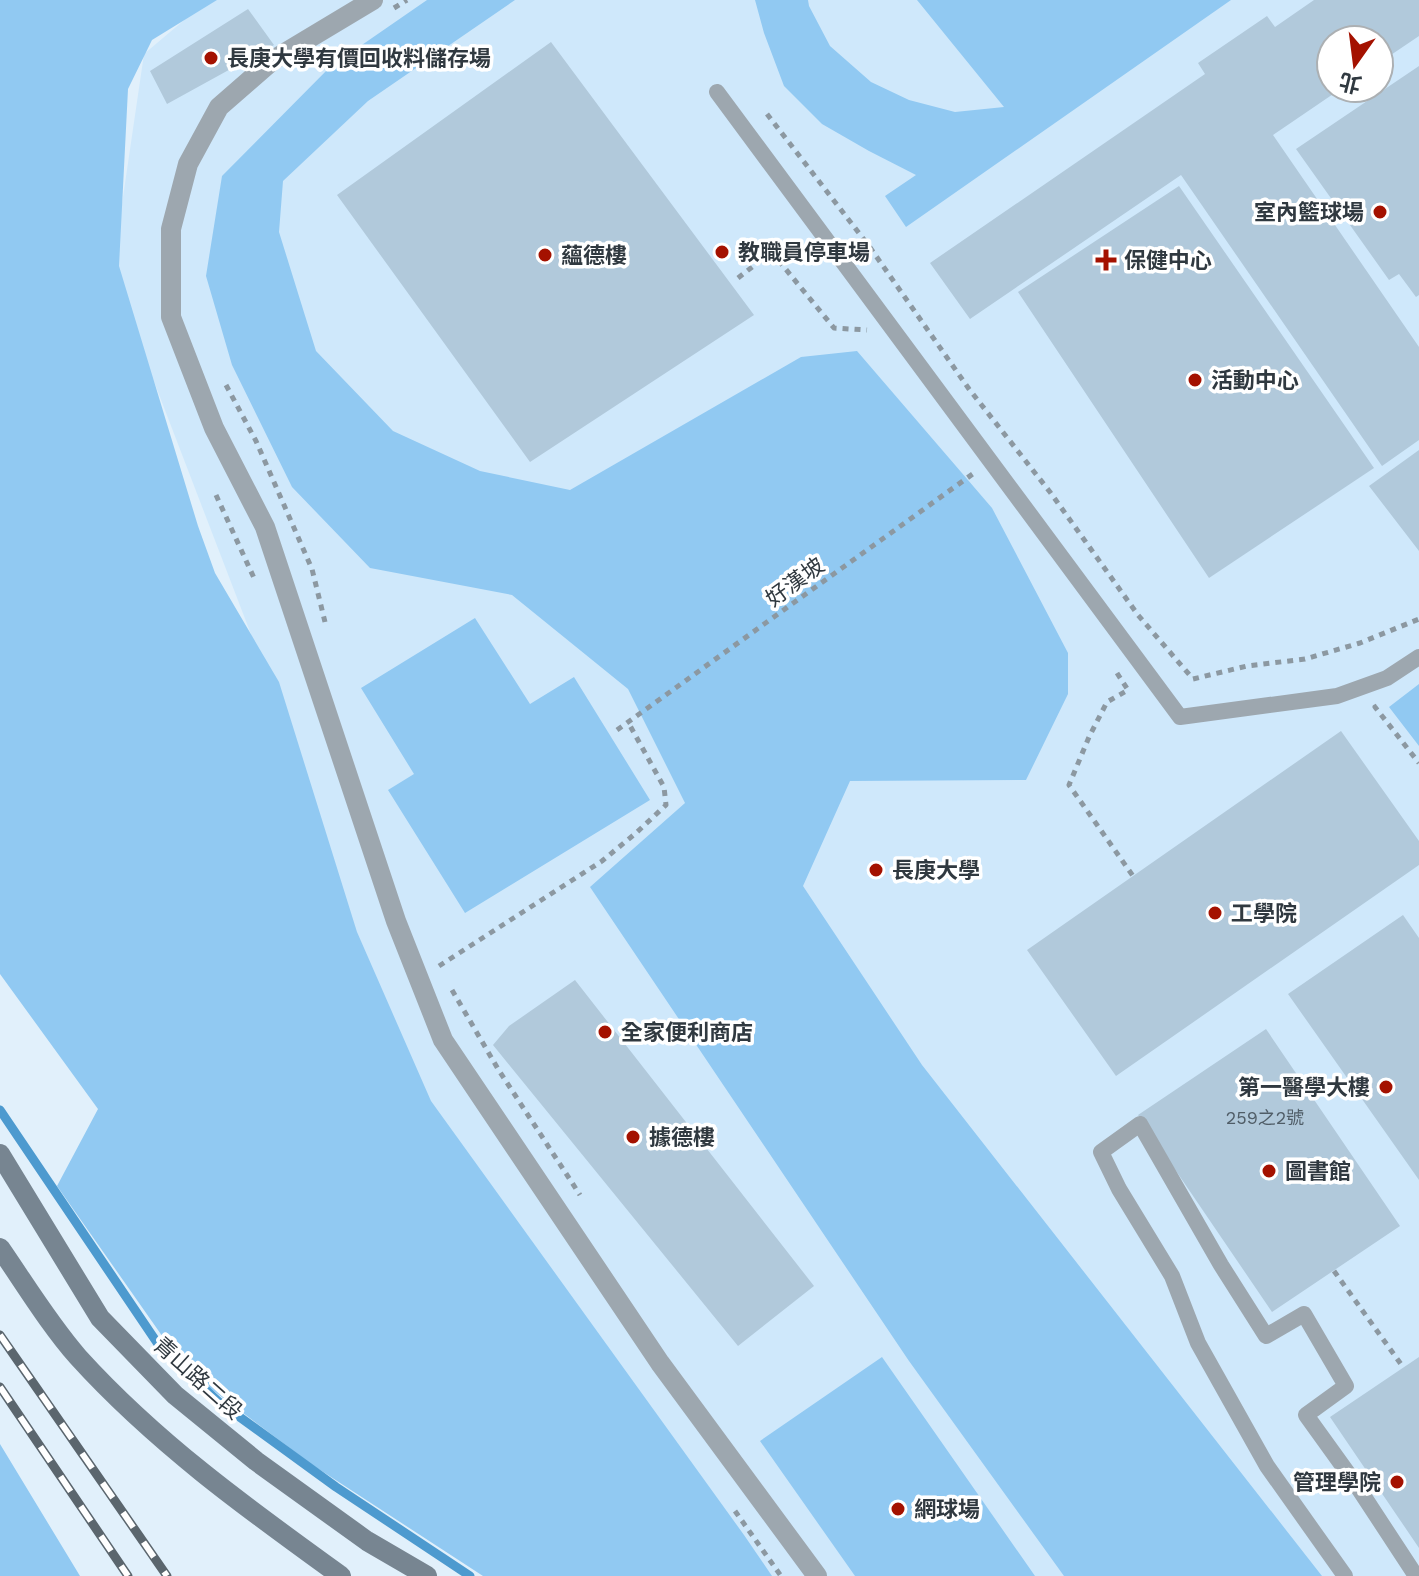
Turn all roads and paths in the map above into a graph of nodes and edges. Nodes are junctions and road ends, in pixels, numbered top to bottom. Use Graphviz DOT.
graph roads {
  1 [pos="407,0"];
  2 [pos="379,7"];
  3 [pos="717,92"];
  4 [pos="767,114"];
  5 [pos="738,278"];
  6 [pos="869,330"];
  7 [pos="221,375"];
  8 [pos="991,462"];
  9 [pos="1419,619"];
  10 [pos="326,628"];
  11 [pos="1419,657"];
  12 [pos="1112,667"];
  13 [pos="1386,699"];
  14 [pos="628,722"];
  15 [pos="617,730"];
  16 [pos="1419,763"];
  17 [pos="1133,876"];
  18 [pos="434,955"];
  19 [pos="446,980"];
  20 [pos="0,1154"];
  21 [pos="584,1200"];
  22 [pos="0,1248"];
  23 [pos="1334,1271"];
  24 [pos="1403,1367"];
  25 [pos="341,1576"];
  26 [pos="427,1576"];
  27 [pos="817,1576"];
  28 [pos="1345,1576"];
  29 [pos="1416,1576"];
  1 -- 2 [label="path"];
  2 -- 27 [label="street"];
  3 -- 8 [label="lane"];
  4 -- 9 [label="path"];
  5 -- 6 [label="path"];
  7 -- 10 [label="path"];
  8 -- 11 [label="lane"];
  8 -- 14 [label="path, 好漢坡"];
  12 -- 17 [label="path"];
  13 -- 16 [label="path"];
  14 -- 15 [label="path, 好漢坡"];
  14 -- 18 [label="path"];
  19 -- 21 [label="path"];
  20 -- 26 [label="street, 青山路二段"];
  22 -- 25 [label="street"];
  23 -- 24 [label="path"];
  28 -- 29 [label="lane"];
}
